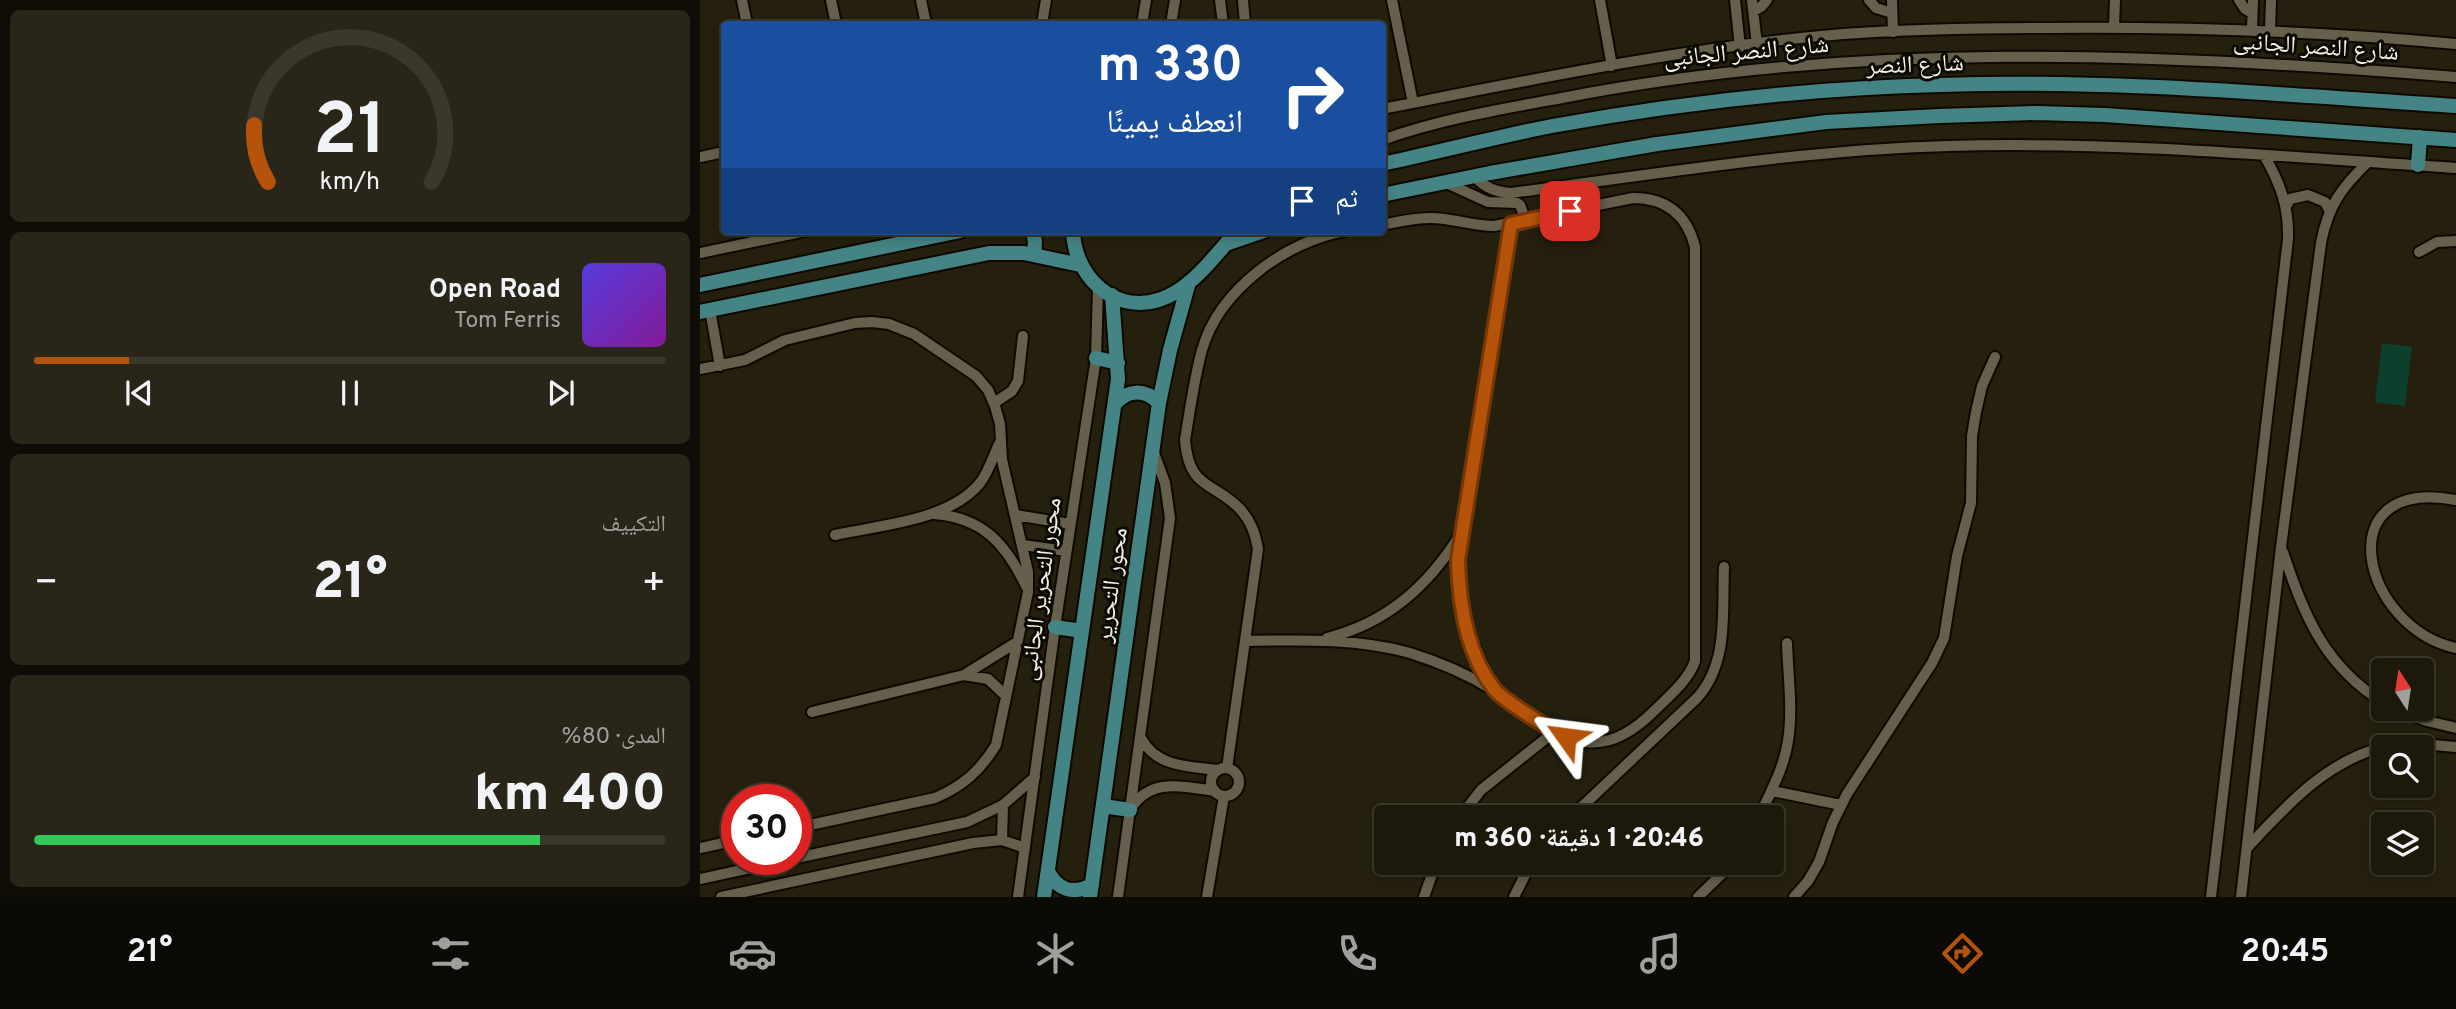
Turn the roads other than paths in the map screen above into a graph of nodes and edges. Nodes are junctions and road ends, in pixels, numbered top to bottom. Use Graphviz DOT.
graph roads {
  1 [pos="741,0"];
  2 [pos="831,0"];
  3 [pos="921,0"];
  4 [pos="1046,0"];
  5 [pos="1146,0"];
  6 [pos="1175,0"];
  7 [pos="1220,0"];
  8 [pos="1243,0"];
  9 [pos="1392,0"];
  10 [pos="1600,0"];
  11 [pos="1735,0"];
  12 [pos="1767,0"];
  13 [pos="1869,0"];
  14 [pos="1892,0"];
  15 [pos="2239,0"];
  16 [pos="2253,0"];
  17 [pos="2271,0"];
  18 [pos="2116,1"];
  19 [pos="1753,5"];
  20 [pos="1892,13"];
  21 [pos="2252,13"];
  22 [pos="746,21"];
  23 [pos="835,21"];
  24 [pos="925,21"];
  25 [pos="1042,21"];
  26 [pos="1142,21"];
  27 [pos="1172,21"];
  28 [pos="1223,21"];
  29 [pos="1245,21"];
  30 [pos="2114,27"];
  31 [pos="2252,30"];
  32 [pos="2270,30"];
  33 [pos="1893,32"];
  34 [pos="2456,44"];
  35 [pos="1757,45"];
  36 [pos="1740,47"];
  37 [pos="1612,66"];
  38 [pos="2456,77"];
  39 [pos="1413,103"];
  40 [pos="2456,106"];
  41 [pos="1386,108"];
  42 [pos="2420,137"];
  43 [pos="1386,139"];
  44 [pos="2456,140"];
  45 [pos="721,153"];
  46 [pos="2264,155"];
  47 [pos="700,157"];
  48 [pos="2368,162"];
  49 [pos="1386,163"];
  50 [pos="2418,165"];
  51 [pos="2456,167"];
  52 [pos="1474,176"];
  53 [pos="1444,182"];
  54 [pos="1567,186"];
  55 [pos="1386,194"];
  56 [pos="2287,205"];
  57 [pos="2329,209"];
  58 [pos="1549,216"];
  59 [pos="1526,221"];
  60 [pos="1386,224"];
  61 [pos="1511,224"];
  62 [pos="787,235"];
  63 [pos="941,235"];
  64 [pos="1034,235"];
  65 [pos="1073,235"];
  66 [pos="1234,235"];
  67 [pos="1253,235"];
  68 [pos="1330,235"];
  69 [pos="2456,241"];
  70 [pos="1225,245"];
  71 [pos="2419,251"];
  72 [pos="700,253"];
  73 [pos="1034,255"];
  74 [pos="1080,265"];
  75 [pos="1189,282"];
  76 [pos="700,285"];
  77 [pos="1098,287"];
  78 [pos="1112,295"];
  79 [pos="705,311"];
  80 [pos="1023,336"];
  81 [pos="1995,356"];
  82 [pos="1096,359"];
  83 [pos="1118,363"];
  84 [pos="720,366"];
  85 [pos="700,369"];
  86 [pos="994,403"];
  87 [pos="1159,403"];
  88 [pos="1115,404"];
  89 [pos="1000,442"];
  90 [pos="1153,450"];
  91 [pos="982,480"];
  92 [pos="1006,481"];
  93 [pos="971,493"];
  94 [pos="2456,500"];
  95 [pos="932,514"];
  96 [pos="1015,515"];
  97 [pos="970,521"];
  98 [pos="1070,524"];
  99 [pos="1461,532"];
  100 [pos="835,535"];
  101 [pos="1021,540"];
  102 [pos="999,541"];
  103 [pos="2281,547"];
  104 [pos="1066,551"];
  105 [pos="1724,567"];
  106 [pos="1028,592"];
  107 [pos="1055,627"];
  108 [pos="1082,631"];
  109 [pos="1246,640"];
  110 [pos="1316,640"];
  111 [pos="1017,642"];
  112 [pos="1787,643"];
  113 [pos="2456,648"];
  114 [pos="964,675"];
  115 [pos="1495,691"];
  116 [pos="2371,694"];
  117 [pos="1006,696"];
  118 [pos="812,712"];
  119 [pos="2427,721"];
  120 [pos="2456,728"];
  121 [pos="1554,732"];
  122 [pos="1141,738"];
  123 [pos="2434,745"];
  124 [pos="2456,747"];
  125 [pos="2371,752"];
  126 [pos="1222,769"];
  127 [pos="1035,777"];
  128 [pos="1772,791"];
  129 [pos="1219,794"];
  130 [pos="1003,805"];
  131 [pos="1469,805"];
  132 [pos="1584,805"];
  133 [pos="1765,805"];
  134 [pos="1841,805"];
  135 [pos="1103,806"];
  136 [pos="1130,810"];
  137 [pos="812,825"];
  138 [pos="1002,840"];
  139 [pos="721,843"];
  140 [pos="700,848"];
  141 [pos="1025,848"];
  142 [pos="2247,848"];
  143 [pos="812,855"];
  144 [pos="1048,871"];
  145 [pos="721,875"];
  146 [pos="1432,875"];
  147 [pos="1525,875"];
  148 [pos="1721,875"];
  149 [pos="700,879"];
  150 [pos="1091,891"];
  151 [pos="721,897"];
  152 [pos="1018,897"];
  153 [pos="1044,897"];
  154 [pos="1118,897"];
  155 [pos="1207,897"];
  156 [pos="1424,897"];
  157 [pos="1514,897"];
  158 [pos="1698,897"];
  159 [pos="1794,897"];
  160 [pos="2211,897"];
  161 [pos="2241,897"];
  1 -- 22 [label="street"];
  2 -- 23 [label="street"];
  3 -- 24 [label="street"];
  4 -- 25 [label="street"];
  5 -- 26 [label="street"];
  6 -- 27 [label="street"];
  7 -- 28 [label="street"];
  8 -- 29 [label="street"];
  9 -- 39 [label="street"];
  10 -- 37 [label="street"];
  11 -- 36 [label="street"];
  12 -- 19 [label="street"];
  13 -- 20 [label="street"];
  14 -- 20 [label="street"];
  15 -- 21 [label="street"];
  16 -- 21 [label="street"];
  17 -- 32 [label="street"];
  18 -- 30 [label="street"];
  19 -- 35 [label="street"];
  20 -- 33 [label="street"];
  21 -- 31 [label="street"];
  30 -- 31 [label="street"];
  30 -- 33 [label="street"];
  31 -- 32 [label="street"];
  32 -- 34 [label="street"];
  33 -- 35 [label="street"];
  35 -- 36 [label="street"];
  36 -- 37 [label="street"];
  37 -- 39 [label="street"];
  38 -- 43 [label="street, شارع النصر الجانبى"];
  39 -- 41 [label="street"];
  40 -- 49 [label="main road, شارع النصر"];
  42 -- 44 [label="main road"];
  42 -- 50 [label="main road"];
  42 -- 52 [label="main road"];
  45 -- 47 [label="street"];
  46 -- 48 [label="street"];
  46 -- 54 [label="street"];
  46 -- 56 [label="street"];
  48 -- 50 [label="street"];
  48 -- 57 [label="street"];
  50 -- 51 [label="street"];
  52 -- 53 [label="main road"];
  52 -- 54 [label="street"];
  53 -- 55 [label="main road"];
  53 -- 59 [label="street"];
  54 -- 58 [label="street"];
  56 -- 57 [label="street"];
  56 -- 160 [label="street"];
  57 -- 103 [label="street"];
  58 -- 59 [label="street"];
  58 -- 121 [label="street"];
  59 -- 61 [label="street"];
  60 -- 61 [label="street"];
  61 -- 99 [label="street"];
  62 -- 72 [label="street"];
  63 -- 76 [label="main road"];
  64 -- 73 [label="main road"];
  65 -- 74 [label="main road"];
  66 -- 70 [label="main road"];
  67 -- 70 [label="main road"];
  68 -- 109 [label="street"];
  69 -- 71 [label="street"];
  70 -- 75 [label="main road"];
  73 -- 74 [label="main road"];
  73 -- 79 [label="main road"];
  74 -- 77 [label="main road"];
  75 -- 78 [label="main road"];
  75 -- 87 [label="main road, محور التحرير"];
  77 -- 78 [label="main road"];
  77 -- 82 [label="street, محور التحرير الجانبى"];
  78 -- 83 [label="main road, محور التحرير"];
  79 -- 84 [label="street"];
  80 -- 86 [label="street"];
  81 -- 134 [label="street"];
  82 -- 83 [label="main road"];
  82 -- 98 [label="street, محور التحرير الجانبى"];
  83 -- 88 [label="main road, محور التحرير"];
  84 -- 85 [label="street"];
  84 -- 86 [label="street"];
  86 -- 89 [label="street"];
  87 -- 88 [label="main road"];
  87 -- 90 [label="main road, محور التحرير"];
  88 -- 108 [label="main road, محور التحرير"];
  89 -- 91 [label="street"];
  89 -- 92 [label="street"];
  90 -- 122 [label="street"];
  90 -- 135 [label="main road, محور التحرير"];
  91 -- 92 [label="street"];
  91 -- 93 [label="street"];
  92 -- 96 [label="street"];
  93 -- 95 [label="street"];
  93 -- 97 [label="street"];
  94 -- 113 [label="street"];
  95 -- 97 [label="street"];
  95 -- 100 [label="street"];
  96 -- 98 [label="street"];
  96 -- 101 [label="street"];
  97 -- 102 [label="street"];
  98 -- 104 [label="street, محور التحرير الجانبى"];
  99 -- 110 [label="street"];
  99 -- 115 [label="street"];
  101 -- 102 [label="street"];
  101 -- 104 [label="street"];
  101 -- 106 [label="street"];
  102 -- 106 [label="street"];
  103 -- 116 [label="street"];
  103 -- 142 [label="street"];
  104 -- 107 [label="street, محور التحرير الجانبى"];
  105 -- 132 [label="street"];
  106 -- 111 [label="street"];
  107 -- 108 [label="main road"];
  107 -- 127 [label="street, محور التحرير الجانبى"];
  108 -- 144 [label="main road, محور التحرير"];
  109 -- 110 [label="street"];
  109 -- 126 [label="street"];
  110 -- 115 [label="street"];
  111 -- 114 [label="street"];
  111 -- 117 [label="street"];
  112 -- 128 [label="street"];
  114 -- 117 [label="street"];
  114 -- 118 [label="street"];
  115 -- 121 [label="street"];
  117 -- 137 [label="street"];
  119 -- 120 [label="street"];
  121 -- 131 [label="street"];
  122 -- 126 [label="street"];
  122 -- 136 [label="street"];
  123 -- 124 [label="street"];
  125 -- 142 [label="street"];
  126 -- 129 [label="street"];
  126 -- 129 [label="street"];
  127 -- 130 [label="street"];
  127 -- 141 [label="street, محور التحرير الجانبى"];
  128 -- 133 [label="street"];
  128 -- 134 [label="street"];
  129 -- 136 [label="street"];
  129 -- 155 [label="street"];
  130 -- 138 [label="street"];
  130 -- 143 [label="street"];
  134 -- 159 [label="street"];
  135 -- 136 [label="main road"];
  135 -- 150 [label="main road, محور التحرير"];
  136 -- 154 [label="street"];
  138 -- 141 [label="street"];
  138 -- 151 [label="street"];
  139 -- 140 [label="street"];
  141 -- 152 [label="street, محور التحرير الجانبى"];
  142 -- 161 [label="street"];
  144 -- 150 [label="main road"];
  144 -- 153 [label="main road, محور التحرير"];
  145 -- 149 [label="street"];
  146 -- 156 [label="street"];
  147 -- 157 [label="street"];
  148 -- 158 [label="street"];
}
